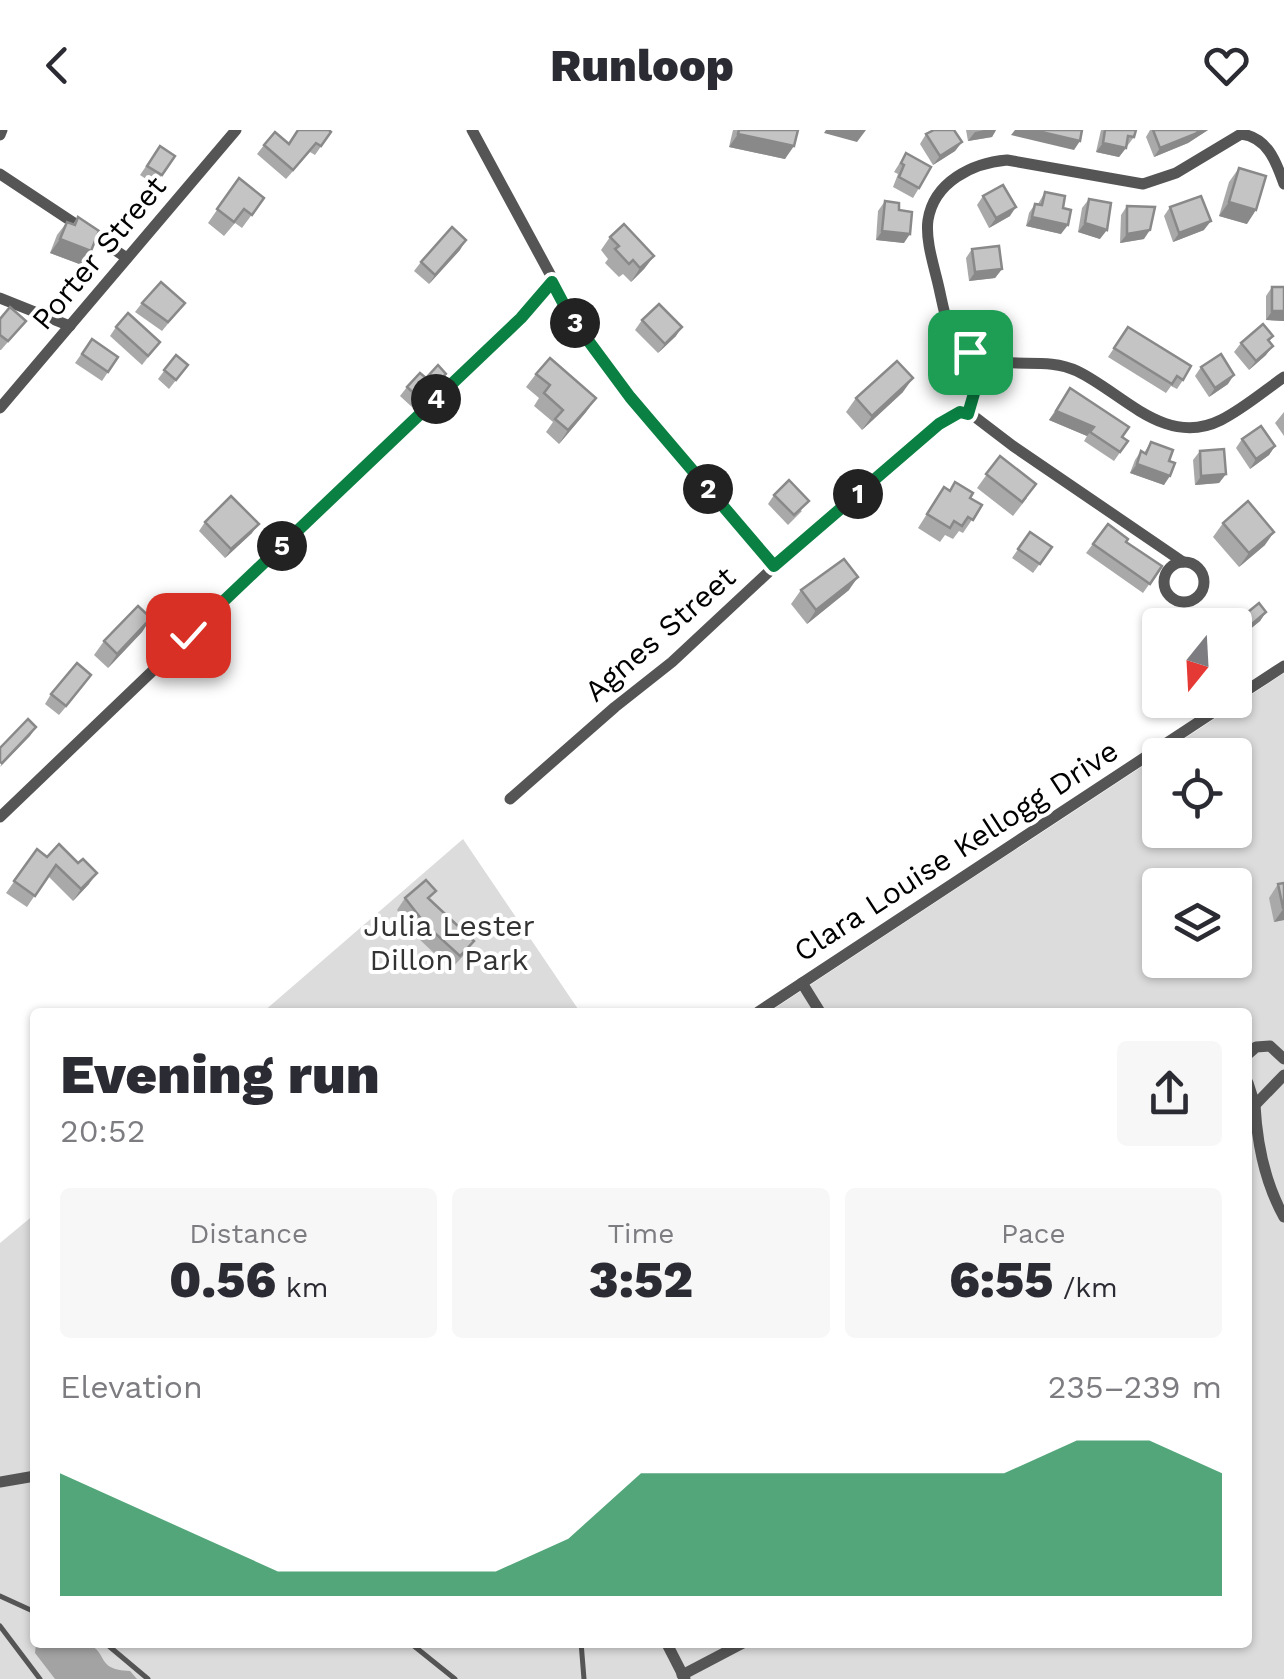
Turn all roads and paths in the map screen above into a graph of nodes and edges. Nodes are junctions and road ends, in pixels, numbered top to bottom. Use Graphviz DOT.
graph roads {
  1 [pos="236,130"];
  2 [pos="472,130"];
  3 [pos="1241,132"];
  4 [pos="1260,134"];
  5 [pos="0,174"];
  6 [pos="1284,184"];
  7 [pos="127,258"];
  8 [pos="552,282"];
  9 [pos="0,298"];
  10 [pos="70,326"];
  11 [pos="984,359"];
  12 [pos="1284,377"];
  13 [pos="0,408"];
  14 [pos="968,414"];
  15 [pos="1183,562"];
  16 [pos="774,566"];
  17 [pos="1284,666"];
  18 [pos="1252,687"];
  19 [pos="1204,718"];
  20 [pos="510,800"];
  21 [pos="0,817"];
  22 [pos="802,983"];
  23 [pos="764,1008"];
  24 [pos="818,1008"];
  25 [pos="1252,1050"];
  26 [pos="1284,1059"];
  27 [pos="1284,1076"];
  28 [pos="1252,1096"];
  29 [pos="1255,1105"];
  30 [pos="1252,1125"];
  31 [pos="1284,1217"];
  32 [pos="30,1477"];
  33 [pos="0,1482"];
  34 [pos="0,1596"];
  35 [pos="30,1610"];
  36 [pos="0,1626"];
  37 [pos="111,1648"];
  38 [pos="416,1648"];
  39 [pos="582,1648"];
  40 [pos="669,1648"];
  41 [pos="734,1648"];
  42 [pos="683,1677"];
  43 [pos="40,1679"];
  44 [pos="148,1679"];
  45 [pos="455,1679"];
  46 [pos="584,1679"];
  1 -- 7 [label="street, Porter Street"];
  2 -- 8 [label="street"];
  3 -- 4 [label="street"];
  3 -- 11 [label="street"];
  4 -- 6 [label="street"];
  5 -- 7 [label="street"];
  7 -- 10 [label="street, Porter Street"];
  8 -- 16 [label="street"];
  8 -- 21 [label="street"];
  9 -- 10 [label="street"];
  10 -- 13 [label="street, Porter Street"];
  11 -- 12 [label="street"];
  11 -- 14 [label="street"];
  14 -- 15 [label="street"];
  14 -- 16 [label="street, Agnes Street"];
  16 -- 20 [label="street, Agnes Street"];
  17 -- 18 [label="street, Clara Louise Kellogg Drive"];
  19 -- 22 [label="street, Clara Louise Kellogg Drive"];
  22 -- 23 [label="street, Clara Louise Kellogg Drive"];
  22 -- 24 [label="street"];
  25 -- 26 [label="street"];
  27 -- 29 [label="street"];
  28 -- 29 [label="street"];
  29 -- 30 [label="street"];
  30 -- 31 [label="street"];
  32 -- 33 [label="street"];
  34 -- 35 [label="lane"];
  36 -- 43 [label="lane"];
  37 -- 44 [label="lane"];
  38 -- 45 [label="lane"];
  39 -- 46 [label="lane"];
  40 -- 42 [label="street"];
  41 -- 42 [label="street"];
}
